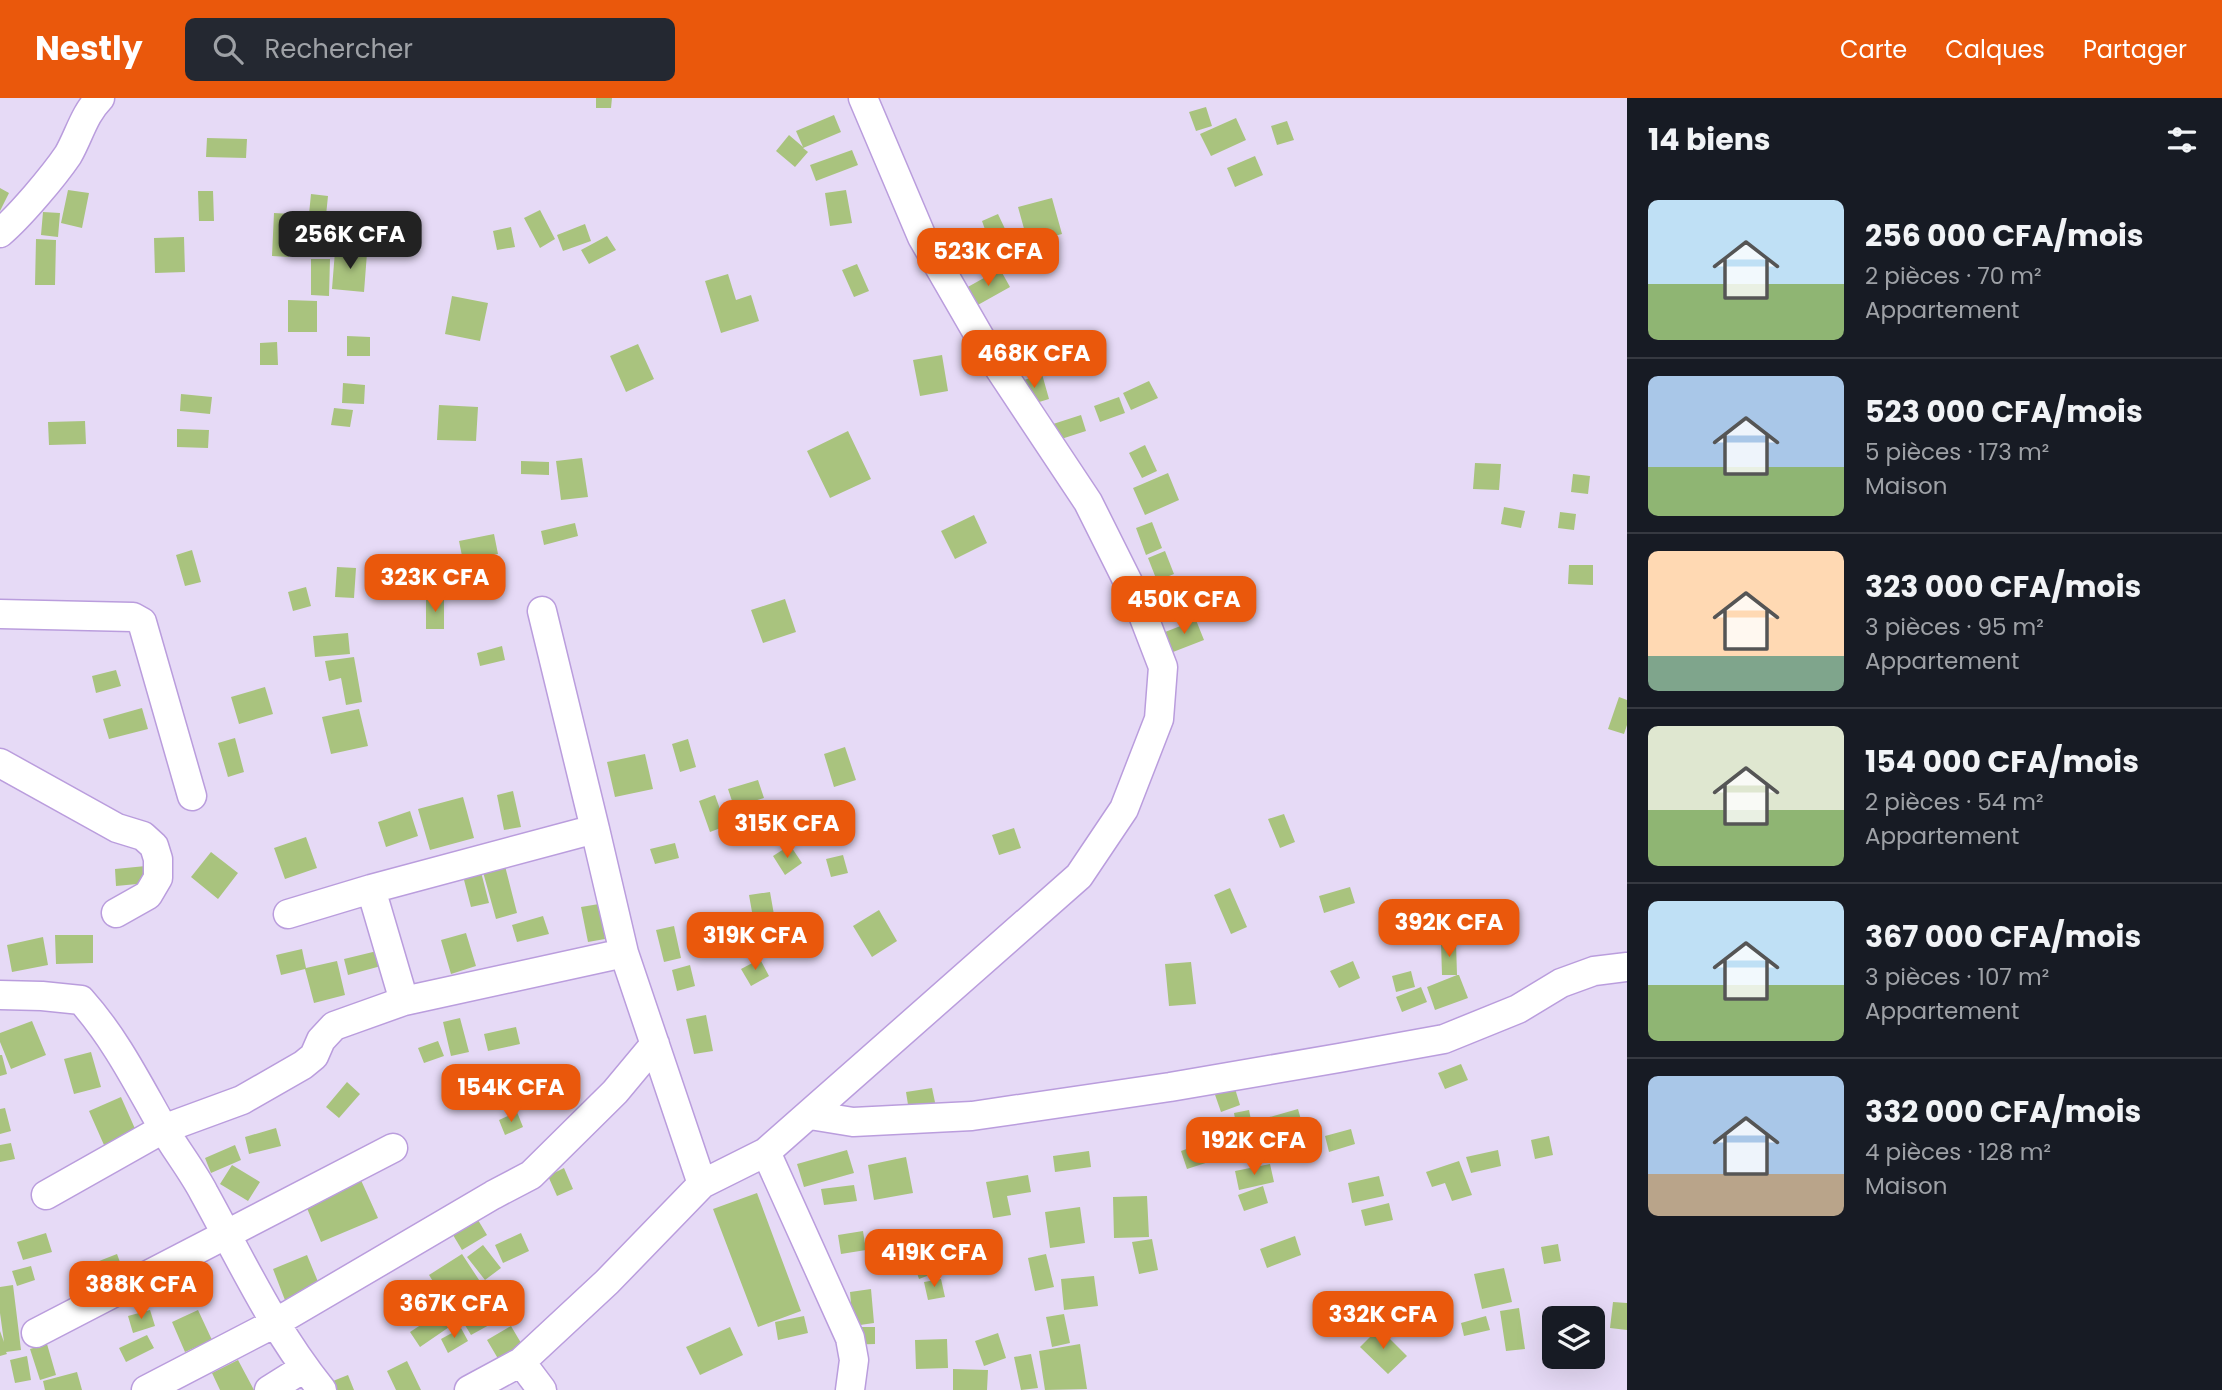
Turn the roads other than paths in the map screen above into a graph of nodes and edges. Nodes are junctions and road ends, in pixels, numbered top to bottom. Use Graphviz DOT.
graph roads {
  1 [pos="100,98"];
  2 [pos="863,98"];
  3 [pos="0,233"];
  4 [pos="542,611"];
  5 [pos="0,614"];
  6 [pos="0,762"];
  7 [pos="192,796"];
  8 [pos="595,829"];
  9 [pos="371,889"];
  10 [pos="116,913"];
  11 [pos="288,914"];
  12 [pos="624,953"];
  13 [pos="1627,967"];
  14 [pos="0,995"];
  15 [pos="404,1001"];
  16 [pos="654,1044"];
  17 [pos="810,1115"];
  18 [pos="163,1129"];
  19 [pos="393,1148"];
  20 [pos="766,1153"];
  21 [pos="702,1184"];
  22 [pos="47,1195"];
  23 [pos="226,1235"];
  24 [pos="275,1323"];
  25 [pos="36,1333"];
  26 [pos="522,1362"];
  27 [pos="304,1368"];
  28 [pos="146,1390"];
  29 [pos="269,1390"];
  30 [pos="322,1390"];
  31 [pos="468,1390"];
  32 [pos="542,1390"];
  33 [pos="850,1390"];
  1 -- 3 [label="street"];
  2 -- 17 [label="street"];
  4 -- 8 [label="street"];
  5 -- 7 [label="street"];
  6 -- 10 [label="street"];
  8 -- 9 [label="street"];
  8 -- 12 [label="street"];
  9 -- 11 [label="street"];
  9 -- 15 [label="street"];
  12 -- 15 [label="street"];
  12 -- 16 [label="street"];
  13 -- 17 [label="street"];
  14 -- 18 [label="street"];
  15 -- 18 [label="street"];
  16 -- 21 [label="street"];
  16 -- 24 [label="street"];
  17 -- 20 [label="street"];
  18 -- 22 [label="street"];
  18 -- 23 [label="street"];
  19 -- 23 [label="street"];
  20 -- 21 [label="street"];
  20 -- 33 [label="street"];
  21 -- 26 [label="street"];
  23 -- 24 [label="street"];
  23 -- 25 [label="street"];
  24 -- 27 [label="street"];
  24 -- 28 [label="street"];
  26 -- 31 [label="street"];
  26 -- 32 [label="street"];
  27 -- 29 [label="street"];
  27 -- 30 [label="street"];
}
